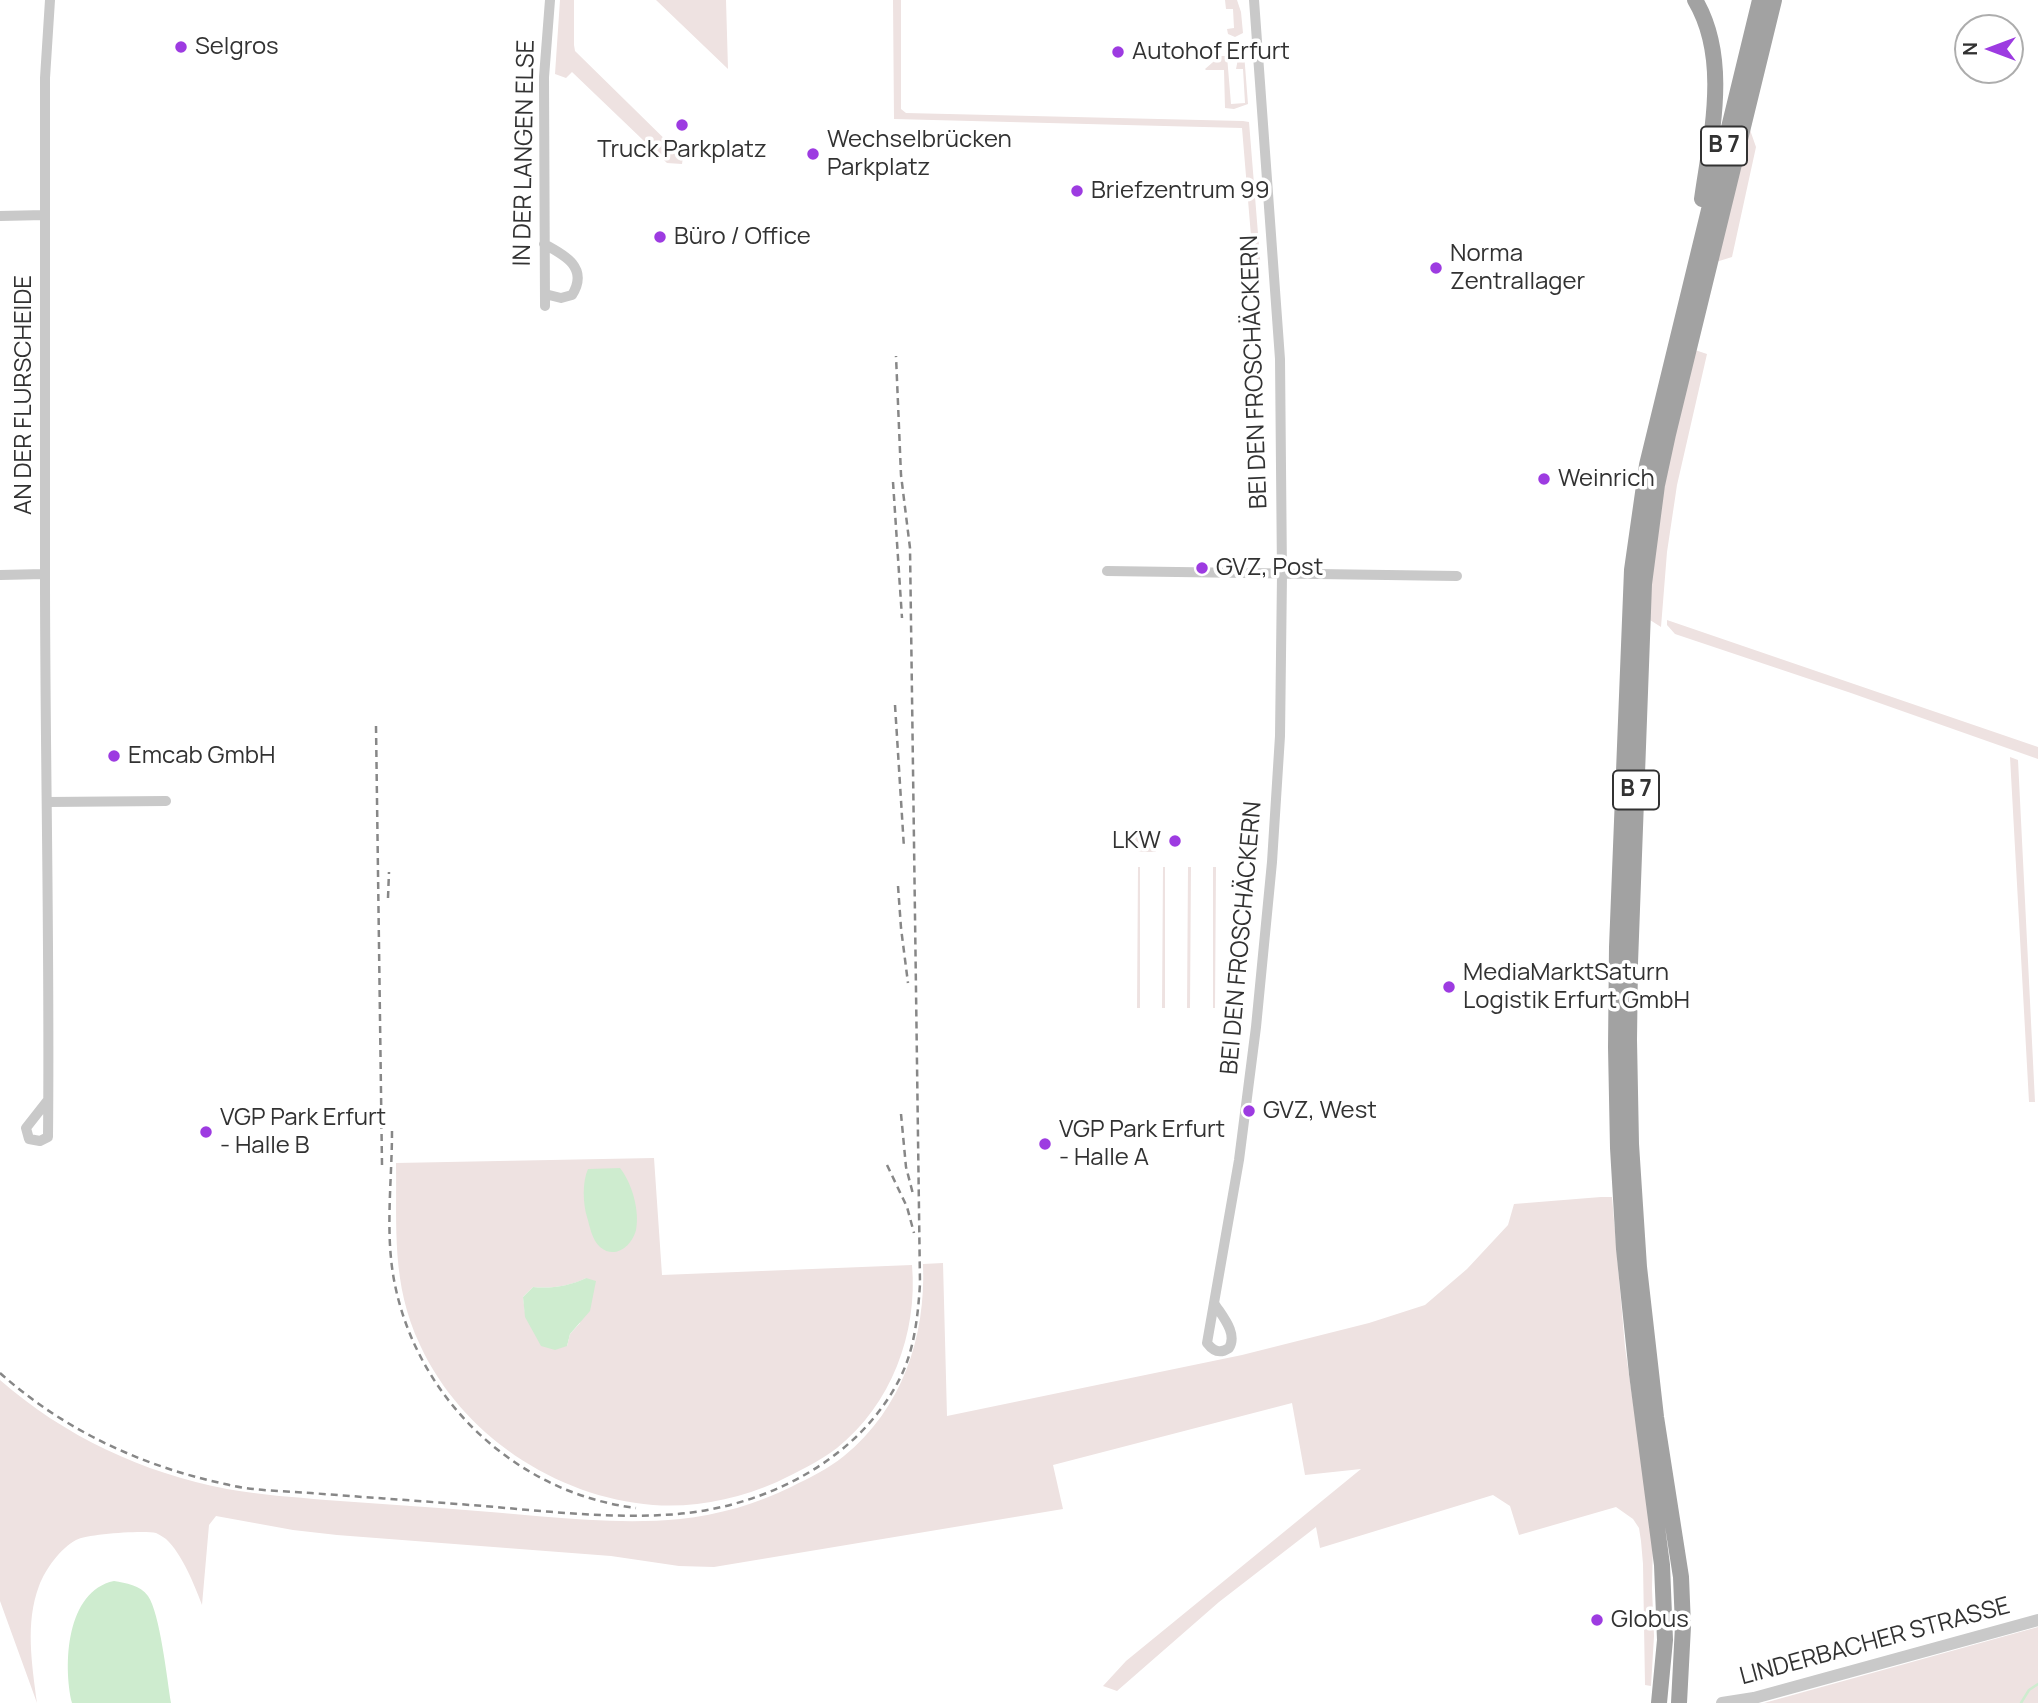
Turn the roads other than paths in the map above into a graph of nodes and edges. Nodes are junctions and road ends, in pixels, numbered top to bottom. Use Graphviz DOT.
graph roads {
  1 [pos="50,0"];
  2 [pos="550,0"];
  3 [pos="1254,0"];
  4 [pos="1695,0"];
  5 [pos="1760,0"];
  6 [pos="1774,0"];
  7 [pos="45,215"];
  8 [pos="0,216"];
  9 [pos="544,244"];
  10 [pos="1689,292"];
  11 [pos="545,294"];
  12 [pos="545,306"];
  13 [pos="1107,571"];
  14 [pos="45,574"];
  15 [pos="0,575"];
  16 [pos="1282,575"];
  17 [pos="1457,576"];
  18 [pos="166,801"];
  19 [pos="48,802"];
  20 [pos="48,1100"];
  21 [pos="1214,1303"];
  22 [pos="2038,1620"];
  23 [pos="1659,1703"];
  24 [pos="1679,1703"];
  25 [pos="1722,1703"];
  1 -- 7 [label="street, AN DER FLURSCHEIDE"];
  2 -- 9 [label="street, IN DER LANGEN ELSE"];
  3 -- 16 [label="street, BEI DEN FROSCHÄCKERN"];
  4 -- 10 [label="highway, B 7"];
  5 -- 10 [label="highway, B 7"];
  6 -- 24 [label="highway, B 7"];
  7 -- 8 [label="street"];
  7 -- 14 [label="street, AN DER FLURSCHEIDE"];
  9 -- 11 [label="street, IN DER LANGEN ELSE"];
  9 -- 11 [label="street"];
  10 -- 23 [label="highway, B 7"];
  11 -- 12 [label="street, IN DER LANGEN ELSE"];
  13 -- 16 [label="street"];
  14 -- 15 [label="street"];
  14 -- 19 [label="street, AN DER FLURSCHEIDE"];
  16 -- 17 [label="street"];
  16 -- 21 [label="street, BEI DEN FROSCHÄCKERN"];
  18 -- 19 [label="street"];
  19 -- 20 [label="street, AN DER FLURSCHEIDE"];
  22 -- 25 [label="street, LINDERBACHER STRASSE"];
}
